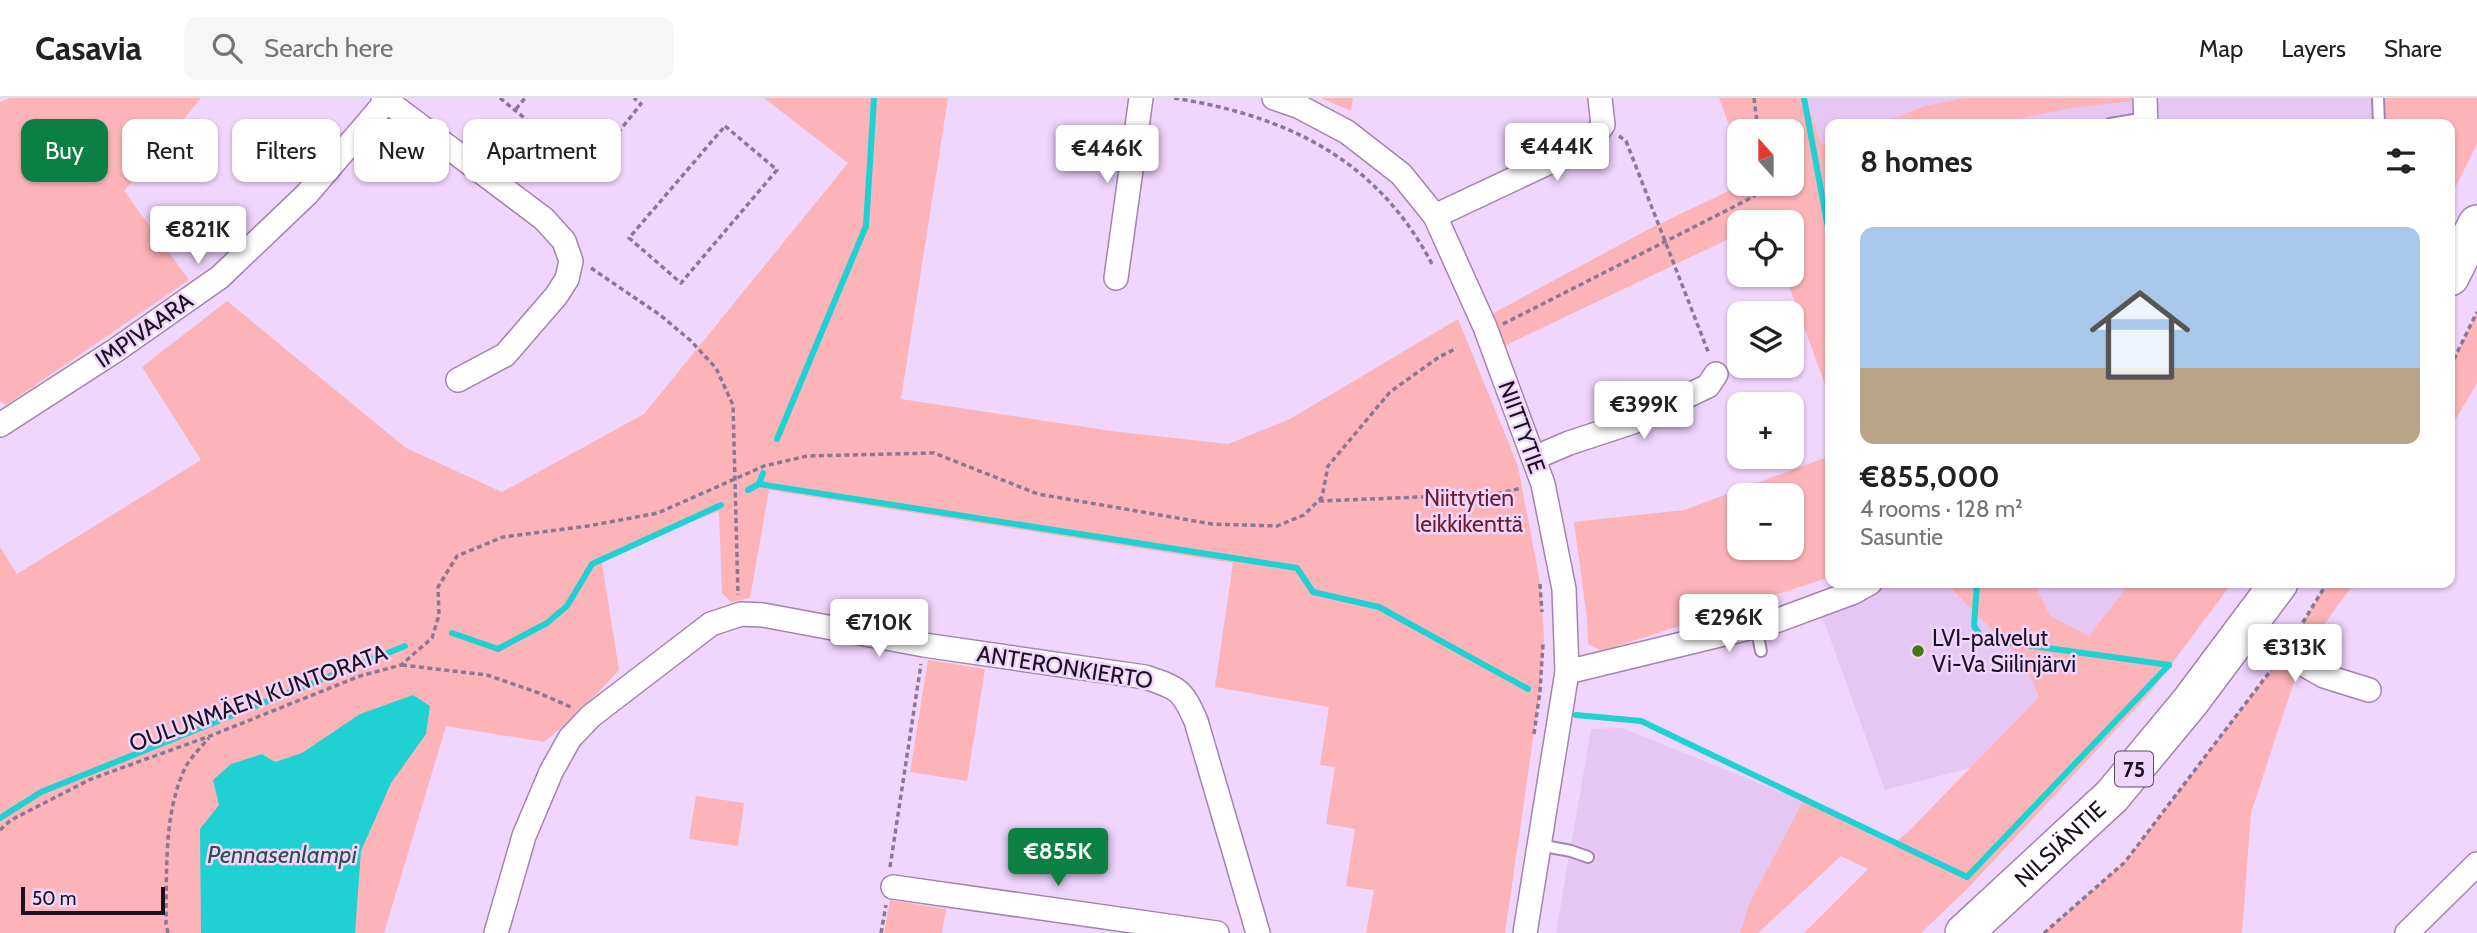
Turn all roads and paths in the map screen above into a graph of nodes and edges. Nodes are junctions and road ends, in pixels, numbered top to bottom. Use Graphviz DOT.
graph roads {
  1 [pos="500,98"];
  2 [pos="525,98"];
  3 [pos="634,98"];
  4 [pos="1141,98"];
  5 [pos="1174,98"];
  6 [pos="1273,98"];
  7 [pos="1600,98"];
  8 [pos="1754,98"];
  9 [pos="2378,98"];
  10 [pos="386,99"];
  11 [pos="516,109"];
  12 [pos="1757,119"];
  13 [pos="2379,119"];
  14 [pos="1603,125"];
  15 [pos="1754,196"];
  16 [pos="1435,216"];
  17 [pos="2477,224"];
  18 [pos="629,238"];
  19 [pos="1665,241"];
  20 [pos="571,261"];
  21 [pos="2455,267"];
  22 [pos="1434,268"];
  23 [pos="1116,278"];
  24 [pos="2477,312"];
  25 [pos="1501,325"];
  26 [pos="1455,349"];
  27 [pos="2455,357"];
  28 [pos="1716,374"];
  29 [pos="458,380"];
  30 [pos="0,425"];
  31 [pos="1534,458"];
  32 [pos="735,478"];
  33 [pos="1520,478"];
  34 [pos="1318,501"];
  35 [pos="1538,576"];
  36 [pos="1861,588"];
  37 [pos="2275,588"];
  38 [pos="2325,588"];
  39 [pos="1542,613"];
  40 [pos="741,614"];
  41 [pos="2248,625"];
  42 [pos="1756,626"];
  43 [pos="1544,639"];
  44 [pos="924,645"];
  45 [pos="1761,651"];
  46 [pos="2284,653"];
  47 [pos="401,665"];
  48 [pos="1567,672"];
  49 [pos="2369,690"];
  50 [pos="591,716"];
  51 [pos="210,736"];
  52 [pos="1534,737"];
  53 [pos="0,830"];
  54 [pos="1539,845"];
  55 [pos="1588,857"];
  56 [pos="2477,864"];
  57 [pos="893,887"];
  58 [pos="168,933"];
  59 [pos="496,933"];
  60 [pos="881,933"];
  61 [pos="1217,933"];
  62 [pos="1258,933"];
  63 [pos="1525,933"];
  64 [pos="1964,933"];
  65 [pos="2044,933"];
  66 [pos="2407,933"];
  1 -- 11 [label="path"];
  2 -- 11 [label="path"];
  3 -- 11 [label="path"];
  4 -- 23 [label="street"];
  5 -- 22 [label="path"];
  6 -- 16 [label="street, NIITTYTIE"];
  7 -- 14 [label="street"];
  8 -- 12 [label="path"];
  9 -- 13 [label="lane"];
  10 -- 20 [label="street"];
  10 -- 30 [label="street, IMPIVAARA"];
  14 -- 16 [label="street"];
  14 -- 19 [label="path"];
  15 -- 19 [label="path"];
  16 -- 31 [label="street, NIITTYTIE"];
  17 -- 21 [label="main road"];
  18 -- 18 [label="path"];
  19 -- 25 [label="path"];
  19 -- 28 [label="path"];
  20 -- 29 [label="street"];
  20 -- 32 [label="path"];
  24 -- 27 [label="path"];
  26 -- 34 [label="path"];
  28 -- 31 [label="street"];
  31 -- 48 [label="street, NIITTYTIE"];
  32 -- 34 [label="path, OULUNMÄEN KUNTORATA"];
  32 -- 40 [label="path"];
  32 -- 47 [label="path, OULUNMÄEN KUNTORATA"];
  33 -- 34 [label="path"];
  35 -- 39 [label="path"];
  36 -- 42 [label="street"];
  37 -- 41 [label="main road, NILSIÄNTIE / 75"];
  38 -- 46 [label="path"];
  40 -- 44 [label="street, ANTERONKIERTO"];
  40 -- 50 [label="street, ANTERONKIERTO"];
  41 -- 46 [label="street"];
  41 -- 64 [label="main road, NILSIÄNTIE / 75"];
  42 -- 45 [label="lane"];
  42 -- 48 [label="street"];
  43 -- 52 [label="path"];
  44 -- 57 [label="path"];
  44 -- 62 [label="street, ANTERONKIERTO"];
  46 -- 49 [label="street"];
  46 -- 65 [label="path"];
  47 -- 50 [label="path"];
  47 -- 51 [label="path, OULUNMÄEN KUNTORATA"];
  48 -- 54 [label="street, NIITTYTIE"];
  50 -- 59 [label="street, ANTERONKIERTO"];
  51 -- 53 [label="path, OULUNMÄEN KUNTORATA"];
  51 -- 58 [label="path"];
  54 -- 55 [label="lane"];
  54 -- 63 [label="street, NIITTYTIE"];
  56 -- 66 [label="street"];
  57 -- 60 [label="path"];
  57 -- 61 [label="street"];
}
